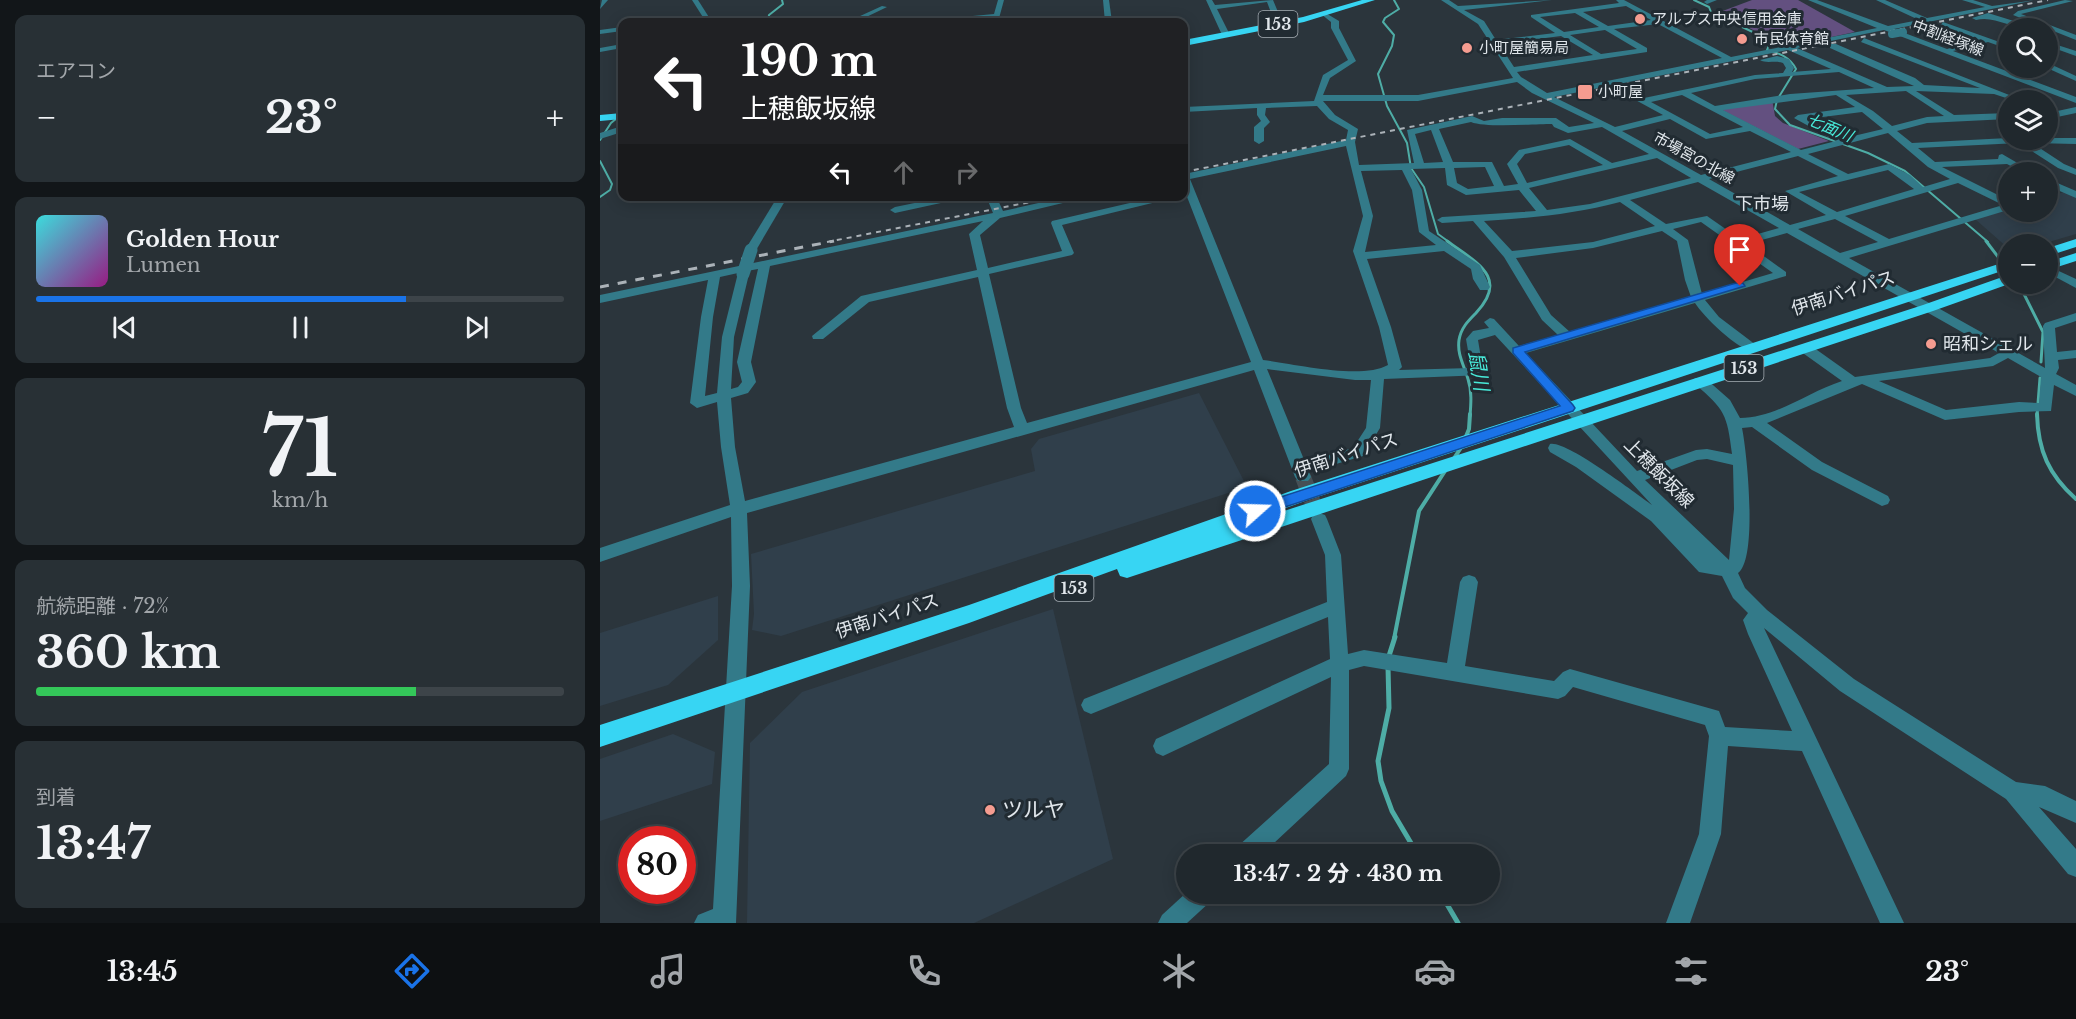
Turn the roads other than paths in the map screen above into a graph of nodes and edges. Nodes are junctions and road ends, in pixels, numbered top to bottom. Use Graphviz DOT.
graph roads {
  1 [pos="605,0"];
  2 [pos="695,0"];
  3 [pos="1001,0"];
  4 [pos="1106,0"];
  5 [pos="1371,0"];
  6 [pos="1444,0"];
  7 [pos="1549,0"];
  8 [pos="1619,0"];
  9 [pos="1811,0"];
  10 [pos="1879,0"];
  11 [pos="1965,0"];
  12 [pos="2032,0"];
  13 [pos="2070,1"];
  14 [pos="1211,3"];
  15 [pos="1627,4"];
  16 [pos="1827,6"];
  17 [pos="600,7"];
  18 [pos="884,7"];
  19 [pos="1458,8"];
  20 [pos="1994,8"];
  21 [pos="1577,11"];
  22 [pos="2012,13"];
  23 [pos="1324,14"];
  24 [pos="706,18"];
  25 [pos="860,18"];
  26 [pos="995,18"];
  27 [pos="1108,18"];
  28 [pos="1998,18"];
  29 [pos="2024,18"];
  30 [pos="1661,21"];
  31 [pos="1928,21"];
  32 [pos="1279,24"];
  33 [pos="1943,24"];
  34 [pos="1607,29"];
  35 [pos="618,30"];
  36 [pos="1880,30"];
  37 [pos="600,32"];
  38 [pos="1891,32"];
  39 [pos="1904,32"];
  40 [pos="2058,32"];
  41 [pos="1226,35"];
  42 [pos="1564,35"];
  43 [pos="1998,38"];
  44 [pos="2076,38"];
  45 [pos="1864,40"];
  46 [pos="1989,40"];
  47 [pos="1188,42"];
  48 [pos="1492,43"];
  49 [pos="1998,43"];
  50 [pos="1833,46"];
  51 [pos="618,47"];
  52 [pos="1788,47"];
  53 [pos="2058,48"];
  54 [pos="600,50"];
  55 [pos="1948,52"];
  56 [pos="1800,53"];
  57 [pos="2076,54"];
  58 [pos="1599,56"];
  59 [pos="1728,59"];
  60 [pos="1921,62"];
  61 [pos="1839,70"];
  62 [pos="2058,71"];
  63 [pos="1515,74"];
  64 [pos="1787,75"];
  65 [pos="1695,79"];
  66 [pos="2076,79"];
  67 [pos="2024,81"];
  68 [pos="1706,88"];
  69 [pos="1922,88"];
  70 [pos="1908,89"];
  71 [pos="1886,90"];
  72 [pos="1994,91"];
  73 [pos="1682,92"];
  74 [pos="1998,92"];
  75 [pos="1838,93"];
  76 [pos="1546,96"];
  77 [pos="1318,100"];
  78 [pos="2076,100"];
  79 [pos="1642,101"];
  80 [pos="1735,105"];
  81 [pos="1262,106"];
  82 [pos="1188,109"];
  83 [pos="1713,109"];
  84 [pos="1863,109"];
  85 [pos="2076,110"];
  86 [pos="2058,113"];
  87 [pos="618,116"];
  88 [pos="1671,116"];
  89 [pos="1985,116"];
  90 [pos="1998,116"];
  91 [pos="1952,117"];
  92 [pos="602,118"];
  93 [pos="1603,124"];
  94 [pos="1998,124"];
  95 [pos="1434,127"];
  96 [pos="1751,128"];
  97 [pos="1889,129"];
  98 [pos="1568,130"];
  99 [pos="1614,130"];
  100 [pos="618,131"];
  101 [pos="600,136"];
  102 [pos="1259,141"];
  103 [pos="1998,141"];
  104 [pos="2058,141"];
  105 [pos="1350,142"];
  106 [pos="1570,142"];
  107 [pos="1839,142"];
  108 [pos="1982,142"];
  109 [pos="2074,142"];
  110 [pos="1908,146"];
  111 [pos="2036,150"];
  112 [pos="1799,153"];
  113 [pos="1658,155"];
  114 [pos="2009,161"];
  115 [pos="1449,165"];
  116 [pos="1931,165"];
  117 [pos="1414,166"];
  118 [pos="1611,166"];
  119 [pos="1355,168"];
  120 [pos="2076,172"];
  121 [pos="1188,176"];
  122 [pos="1846,177"];
  123 [pos="1699,178"];
  124 [pos="1958,180"];
  125 [pos="1523,186"];
  126 [pos="2058,187"];
  127 [pos="2076,187"];
  128 [pos="1500,189"];
  129 [pos="1925,189"];
  130 [pos="2065,190"];
  131 [pos="2058,192"];
  132 [pos="2076,195"];
  133 [pos="1188,196"];
  134 [pos="1621,198"];
  135 [pos="780,201"];
  136 [pos="942,201"];
  137 [pos="994,201"];
  138 [pos="1062,201"];
  139 [pos="1154,201"];
  140 [pos="1998,201"];
  141 [pos="1998,209"];
  142 [pos="895,210"];
  143 [pos="998,214"];
  144 [pos="1544,214"];
  145 [pos="1836,215"];
  146 [pos="1476,218"];
  147 [pos="1442,220"];
  148 [pos="1790,228"];
  149 [pos="1663,229"];
  150 [pos="1739,243"];
  151 [pos="1888,243"];
  152 [pos="2076,243"];
  153 [pos="1446,247"];
  154 [pos="2058,249"];
  155 [pos="1509,255"];
  156 [pos="1361,256"];
  157 [pos="1840,257"];
  158 [pos="2076,257"];
  159 [pos="2058,263"];
  160 [pos="765,265"];
  161 [pos="983,273"];
  162 [pos="2058,273"];
  163 [pos="715,275"];
  164 [pos="1998,277"];
  165 [pos="1998,277"];
  166 [pos="2076,284"];
  167 [pos="1484,287"];
  168 [pos="1909,297"];
  169 [pos="600,298"];
  170 [pos="1697,298"];
  171 [pos="1928,308"];
  172 [pos="2076,317"];
  173 [pos="818,336"];
  174 [pos="1568,336"];
  175 [pos="1751,348"];
  176 [pos="1805,348"];
  177 [pos="1517,351"];
  178 [pos="2006,352"];
  179 [pos="2076,354"];
  180 [pos="2052,357"];
  181 [pos="1258,364"];
  182 [pos="1378,375"];
  183 [pos="2048,375"];
  184 [pos="1700,381"];
  185 [pos="1858,381"];
  186 [pos="2076,391"];
  187 [pos="724,396"];
  188 [pos="1569,408"];
  189 [pos="1581,420"];
  190 [pos="1755,422"];
  191 [pos="1734,423"];
  192 [pos="1022,429"];
  193 [pos="1485,445"];
  194 [pos="1555,448"];
  195 [pos="1740,460"];
  196 [pos="1634,478"];
  197 [pos="1882,500"];
  198 [pos="739,509"];
  199 [pos="1319,519"];
  200 [pos="600,555"];
  201 [pos="1728,570"];
  202 [pos="1469,582"];
  203 [pos="1336,606"];
  204 [pos="1761,615"];
  205 [pos="1340,664"];
  206 [pos="1455,673"];
  207 [pos="735,697"];
  208 [pos="1091,705"];
  209 [pos="600,736"];
  210 [pos="1719,736"];
  211 [pos="1807,741"];
  212 [pos="600,746"];
  213 [pos="1163,746"];
  214 [pos="2013,792"];
  215 [pos="2076,812"];
  216 [pos="1257,844"];
  217 [pos="2076,866"];
  218 [pos="1191,904"];
  219 [pos="718,920"];
  220 [pos="1170,923"];
  221 [pos="1678,923"];
  222 [pos="1892,923"];
  1 -- 17 [label="street"];
  2 -- 24 [label="street"];
  3 -- 26 [label="street"];
  4 -- 27 [label="street"];
  5 -- 23 [label="highway, 153"];
  6 -- 19 [label="street, 市場宮の北線"];
  7 -- 19 [label="street"];
  8 -- 15 [label="street"];
  9 -- 16 [label="street, 中割経塚線"];
  10 -- 31 [label="street"];
  11 -- 20 [label="street"];
  12 -- 20 [label="street"];
  13 -- 22 [label="street"];
  14 -- 32 [label="street"];
  14 -- 41 [label="street"];
  15 -- 21 [label="street"];
  15 -- 30 [label="street"];
  16 -- 36 [label="street"];
  16 -- 67 [label="street, 中割経塚線"];
  18 -- 25 [label="street"];
  19 -- 48 [label="street, 市場宮の北線"];
  20 -- 22 [label="street"];
  20 -- 31 [label="street"];
  21 -- 34 [label="street"];
  21 -- 42 [label="street"];
  22 -- 29 [label="street"];
  23 -- 32 [label="highway, 153"];
  23 -- 77 [label="street"];
  28 -- 33 [label="street"];
  30 -- 34 [label="street"];
  30 -- 59 [label="street"];
  31 -- 38 [label="street"];
  32 -- 41 [label="highway, 153"];
  33 -- 39 [label="street"];
  33 -- 46 [label="street"];
  34 -- 42 [label="street"];
  34 -- 58 [label="street"];
  35 -- 37 [label="street"];
  36 -- 38 [label="street"];
  36 -- 52 [label="street"];
  38 -- 39 [label="street, bridge"];
  38 -- 45 [label="street"];
  38 -- 55 [label="street"];
  39 -- 55 [label="street"];
  40 -- 44 [label="street"];
  41 -- 47 [label="highway, 153"];
  42 -- 48 [label="street"];
  42 -- 58 [label="street"];
  43 -- 46 [label="street"];
  45 -- 50 [label="street"];
  45 -- 60 [label="street"];
  46 -- 49 [label="street"];
  46 -- 55 [label="street"];
  48 -- 63 [label="street, 市場宮の北線"];
  50 -- 56 [label="street"];
  50 -- 69 [label="street"];
  51 -- 54 [label="street"];
  52 -- 56 [label="street"];
  52 -- 59 [label="street"];
  53 -- 57 [label="street"];
  55 -- 60 [label="street"];
  55 -- 67 [label="street"];
  56 -- 61 [label="street"];
  58 -- 63 [label="street"];
  59 -- 76 [label="street"];
  60 -- 72 [label="street"];
  61 -- 64 [label="street"];
  61 -- 71 [label="street"];
  62 -- 66 [label="street"];
  63 -- 76 [label="street, 市場宮の北線"];
  63 -- 77 [label="street"];
  64 -- 68 [label="street"];
  64 -- 79 [label="street"];
  65 -- 68 [label="street"];
  67 -- 78 [label="street, 中割経塚線"];
  68 -- 73 [label="street"];
  68 -- 80 [label="street"];
  69 -- 70 [label="street"];
  69 -- 72 [label="street"];
  70 -- 71 [label="street"];
  70 -- 91 [label="street"];
  71 -- 75 [label="street"];
  72 -- 74 [label="street"];
  73 -- 79 [label="street"];
  73 -- 83 [label="street"];
  75 -- 80 [label="street"];
  75 -- 84 [label="street"];
  76 -- 93 [label="street, 市場宮の北線"];
  77 -- 81 [label="street"];
  77 -- 105 [label="street"];
  79 -- 88 [label="street"];
  80 -- 83 [label="street"];
  81 -- 82 [label="street"];
  81 -- 102 [label="street"];
  83 -- 96 [label="street"];
  84 -- 97 [label="street"];
  84 -- 107 [label="street"];
  85 -- 86 [label="street"];
  87 -- 92 [label="highway"];
  88 -- 96 [label="street"];
  88 -- 99 [label="street"];
  89 -- 90 [label="street"];
  89 -- 91 [label="street"];
  89 -- 94 [label="street"];
  91 -- 97 [label="street"];
  93 -- 98 [label="street"];
  93 -- 99 [label="street, 市場宮の北線"];
  95 -- 98 [label="street"];
  95 -- 115 [label="street"];
  95 -- 117 [label="street"];
  96 -- 112 [label="street"];
  97 -- 107 [label="street"];
  97 -- 110 [label="street"];
  98 -- 106 [label="street"];
  99 -- 113 [label="street, 市場宮の北線"];
  100 -- 101 [label="street"];
  103 -- 108 [label="street"];
  104 -- 109 [label="street"];
  105 -- 119 [label="street"];
  105 -- 121 [label="street"];
  106 -- 118 [label="street"];
  106 -- 125 [label="street"];
  107 -- 112 [label="street"];
  108 -- 110 [label="street"];
  108 -- 114 [label="street"];
  110 -- 116 [label="street"];
  111 -- 120 [label="street"];
  112 -- 122 [label="street"];
  112 -- 123 [label="street"];
  113 -- 118 [label="street"];
  113 -- 123 [label="street, 市場宮の北線"];
  114 -- 116 [label="street"];
  115 -- 117 [label="street"];
  115 -- 128 [label="street"];
  115 -- 128 [label="street"];
  116 -- 124 [label="street"];
  117 -- 119 [label="street"];
  117 -- 153 [label="street"];
  118 -- 125 [label="street"];
  119 -- 156 [label="street"];
  122 -- 129 [label="street"];
  122 -- 145 [label="street"];
  123 -- 134 [label="street"];
  123 -- 148 [label="street, 市場宮の北線"];
  124 -- 129 [label="street"];
  124 -- 140 [label="street"];
  125 -- 128 [label="street"];
  125 -- 144 [label="street"];
  126 -- 130 [label="street"];
  127 -- 130 [label="street"];
  129 -- 145 [label="street"];
  130 -- 131 [label="street"];
  130 -- 132 [label="street"];
  133 -- 181 [label="street"];
  134 -- 144 [label="street"];
  134 -- 149 [label="street"];
  135 -- 187 [label="street, bridge"];
  136 -- 142 [label="street"];
  137 -- 143 [label="street"];
  138 -- 143 [label="street"];
  139 -- 161 [label="street"];
  141 -- 151 [label="street"];
  143 -- 160 [label="street"];
  143 -- 161 [label="street"];
  144 -- 146 [label="street"];
  145 -- 148 [label="street"];
  145 -- 151 [label="street"];
  146 -- 147 [label="street"];
  146 -- 155 [label="street"];
  148 -- 150 [label="street"];
  148 -- 157 [label="street, 市場宮の北線"];
  149 -- 150 [label="street"];
  149 -- 155 [label="street"];
  149 -- 170 [label="street"];
  150 -- 170 [label="street"];
  151 -- 157 [label="street"];
  152 -- 154 [label="highway"];
  153 -- 156 [label="street"];
  153 -- 167 [label="street"];
  155 -- 174 [label="street"];
  156 -- 182 [label="street"];
  157 -- 168 [label="street, 市場宮の北線"];
  158 -- 159 [label="highway"];
  160 -- 163 [label="street"];
  160 -- 187 [label="street"];
  161 -- 173 [label="street"];
  161 -- 192 [label="street"];
  162 -- 166 [label="street"];
  163 -- 169 [label="street"];
  163 -- 187 [label="street"];
  164 -- 168 [label="highway, 伊南バイパス / 153"];
  165 -- 171 [label="highway, 伊南バイパス / 153"];
  168 -- 171 [label="street, 市場宮の北線"];
  168 -- 175 [label="highway, 伊南バイパス / 153"];
  170 -- 174 [label="street"];
  170 -- 175 [label="street"];
  171 -- 176 [label="highway, 伊南バイパス / 153"];
  171 -- 178 [label="street, 市場宮の北線"];
  172 -- 180 [label="street"];
  174 -- 177 [label="street"];
  175 -- 188 [label="highway, 伊南バイパス / 153"];
  176 -- 184 [label="highway, 伊南バイパス / 153"];
  176 -- 185 [label="street"];
  177 -- 182 [label="street, 上穂飯坂線"];
  177 -- 188 [label="street, 上穂飯坂線"];
  178 -- 183 [label="street, 市場宮の北線"];
  178 -- 185 [label="street"];
  179 -- 180 [label="street"];
  180 -- 183 [label="street"];
  181 -- 182 [label="street"];
  181 -- 182 [label="street"];
  181 -- 192 [label="street"];
  183 -- 185 [label="street"];
  183 -- 186 [label="street, 市場宮の北線"];
  184 -- 189 [label="highway, 伊南バイパス / 153"];
  184 -- 191 [label="street"];
  185 -- 190 [label="street"];
  187 -- 198 [label="street"];
  188 -- 189 [label="street, 上穂飯坂線"];
  188 -- 193 [label="highway, 伊南バイパス / 153"];
  189 -- 193 [label="highway, 伊南バイパス / 153"];
  189 -- 196 [label="street, 上穂飯坂線"];
  190 -- 191 [label="street"];
  190 -- 197 [label="street"];
  191 -- 195 [label="street"];
  192 -- 198 [label="street"];
  193 -- 207 [label="highway, 伊南バイパス / 153"];
  194 -- 201 [label="street"];
  195 -- 196 [label="street"];
  195 -- 201 [label="street"];
  196 -- 201 [label="street, 上穂飯坂線"];
  198 -- 200 [label="street"];
  198 -- 207 [label="street"];
  199 -- 203 [label="street"];
  201 -- 204 [label="street, 上穂飯坂線"];
  202 -- 206 [label="street"];
  203 -- 205 [label="street"];
  203 -- 208 [label="street"];
  204 -- 211 [label="street"];
  204 -- 214 [label="street, 上穂飯坂線"];
  205 -- 206 [label="street"];
  205 -- 213 [label="street"];
  205 -- 216 [label="street"];
  206 -- 210 [label="street"];
  207 -- 209 [label="highway, 伊南バイパス / 153"];
  207 -- 212 [label="highway, 伊南バイパス / 153"];
  207 -- 219 [label="street"];
  210 -- 211 [label="street"];
  210 -- 221 [label="street"];
  211 -- 222 [label="street"];
  214 -- 215 [label="street"];
  214 -- 217 [label="street"];
  218 -- 220 [label="street"];
}
